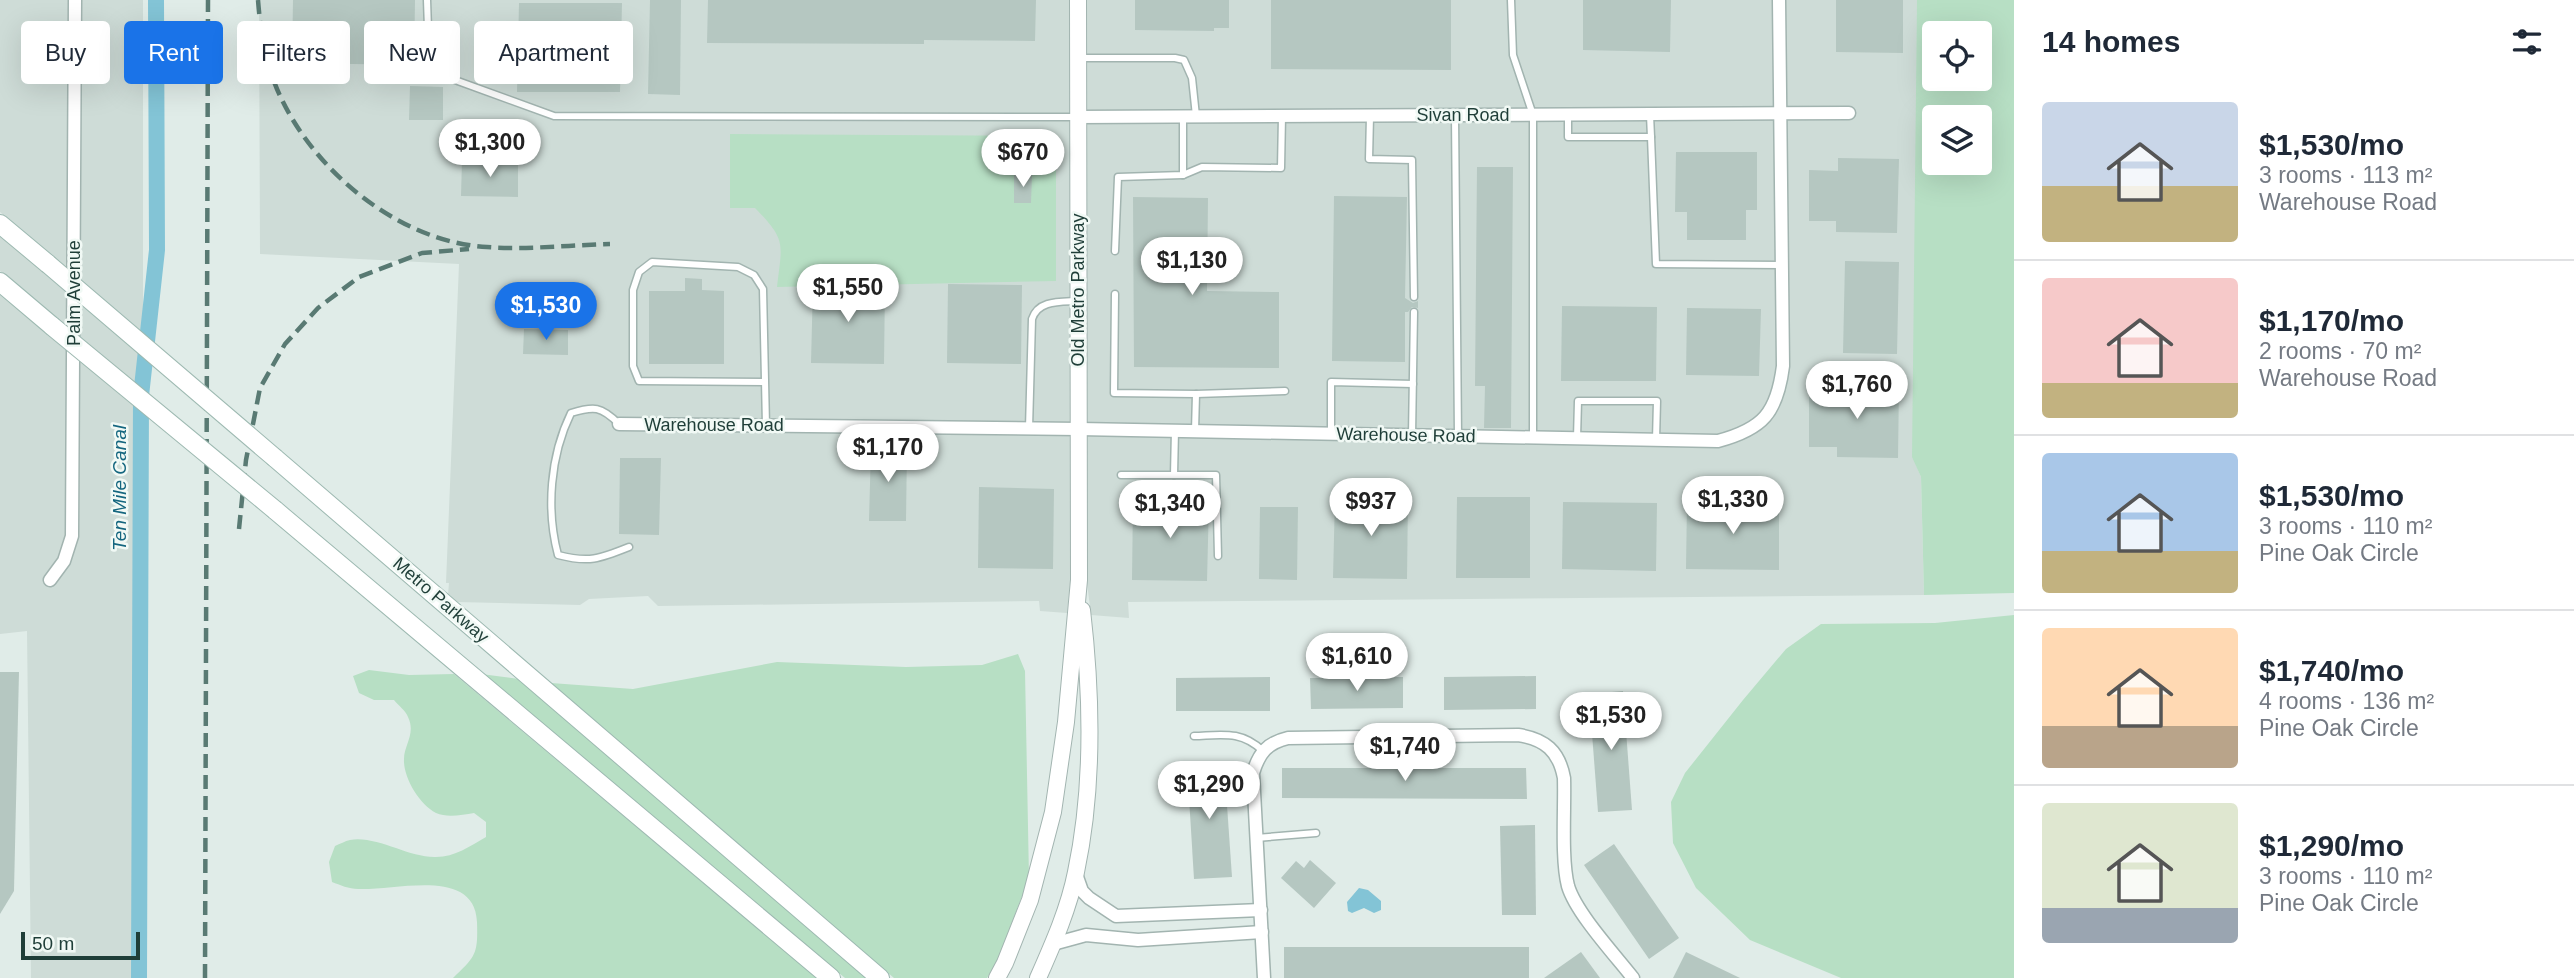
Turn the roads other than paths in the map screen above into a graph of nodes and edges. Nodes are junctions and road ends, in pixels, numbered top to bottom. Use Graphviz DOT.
graph roads {
  1 [pos="75,0"];
  2 [pos="427,0"];
  3 [pos="1078,0"];
  4 [pos="1511,0"];
  5 [pos="1779,0"];
  6 [pos="1078,58"];
  7 [pos="1849,113"];
  8 [pos="1781,114"];
  9 [pos="1455,115"];
  10 [pos="1533,115"];
  11 [pos="1568,115"];
  12 [pos="1650,115"];
  13 [pos="1190,116"];
  14 [pos="1282,116"];
  15 [pos="1370,116"];
  16 [pos="1078,117"];
  17 [pos="1651,137"];
  18 [pos="1184,175"];
  19 [pos="0,224"];
  20 [pos="1115,251"];
  21 [pos="1782,265"];
  22 [pos="0,282"];
  23 [pos="1115,294"];
  24 [pos="1414,297"];
  25 [pos="1079,301"];
  26 [pos="1414,312"];
  27 [pos="765,382"];
  28 [pos="1413,384"];
  29 [pos="1285,391"];
  30 [pos="1196,394"];
  31 [pos="619,424"];
  32 [pos="766,426"];
  33 [pos="1029,428"];
  34 [pos="1079,429"];
  35 [pos="1175,430"];
  36 [pos="1195,431"];
  37 [pos="1331,433"];
  38 [pos="1412,435"];
  39 [pos="1458,436"];
  40 [pos="1533,438"];
  41 [pos="1577,438"];
  42 [pos="1656,440"];
  43 [pos="1121,475"];
  44 [pos="1174,475"];
  45 [pos="629,547"];
  46 [pos="1218,556"];
  47 [pos="50,580"];
  48 [pos="1079,580"];
  49 [pos="1066,722"];
  50 [pos="1194,736"];
  51 [pos="1263,751"];
  52 [pos="1089,775"];
  53 [pos="1316,833"];
  54 [pos="1256,838"];
  55 [pos="1076,874"];
  56 [pos="1261,910"];
  57 [pos="1208,912"];
  58 [pos="1116,916"];
  59 [pos="1262,932"];
  60 [pos="1210,935"];
  61 [pos="1116,938"];
  62 [pos="1053,944"];
  63 [pos="831,978"];
  64 [pos="880,978"];
  65 [pos="997,978"];
  66 [pos="1038,978"];
  67 [pos="1264,978"];
  68 [pos="1633,978"];
  1 -- 47 [label="street, Palm Avenue"];
  2 -- 16 [label="lane"];
  3 -- 6 [label="street, Old Metro Parkway"];
  4 -- 10 [label="lane"];
  5 -- 8 [label="street, Warehouse Road"];
  6 -- 13 [label="lane"];
  6 -- 16 [label="street, Old Metro Parkway"];
  7 -- 8 [label="street, Sivan Road"];
  8 -- 12 [label="street, Sivan Road"];
  8 -- 21 [label="street, Warehouse Road"];
  9 -- 10 [label="street, Sivan Road"];
  9 -- 15 [label="street, Sivan Road"];
  9 -- 39 [label="lane"];
  10 -- 11 [label="street, Sivan Road"];
  10 -- 40 [label="lane"];
  11 -- 12 [label="street, Sivan Road"];
  11 -- 17 [label="lane"];
  12 -- 17 [label="lane"];
  13 -- 14 [label="street, Sivan Road"];
  13 -- 16 [label="street, Sivan Road"];
  13 -- 18 [label="lane"];
  14 -- 15 [label="street, Sivan Road"];
  14 -- 18 [label="lane"];
  15 -- 24 [label="lane"];
  16 -- 25 [label="street, Old Metro Parkway"];
  17 -- 21 [label="lane"];
  18 -- 20 [label="lane"];
  19 -- 64 [label="main road, Metro Parkway, bridge"];
  21 -- 42 [label="street, Warehouse Road"];
  22 -- 63 [label="main road, bridge"];
  23 -- 30 [label="lane"];
  25 -- 33 [label="lane"];
  25 -- 34 [label="street, Old Metro Parkway"];
  26 -- 28 [label="lane"];
  27 -- 27 [label="lane"];
  27 -- 32 [label="lane"];
  28 -- 37 [label="lane"];
  28 -- 38 [label="lane"];
  29 -- 30 [label="lane"];
  30 -- 36 [label="lane"];
  31 -- 32 [label="street, Warehouse Road"];
  31 -- 45 [label="lane"];
  32 -- 33 [label="street, Warehouse Road"];
  33 -- 34 [label="street, Warehouse Road"];
  34 -- 35 [label="street, Warehouse Road"];
  34 -- 48 [label="street, Old Metro Parkway"];
  35 -- 36 [label="street, Warehouse Road"];
  35 -- 44 [label="lane"];
  36 -- 37 [label="street, Warehouse Road"];
  37 -- 38 [label="street, Warehouse Road"];
  38 -- 39 [label="street, Warehouse Road"];
  39 -- 40 [label="street, Warehouse Road"];
  40 -- 41 [label="street, Warehouse Road"];
  41 -- 42 [label="street, Warehouse Road"];
  41 -- 42 [label="lane"];
  43 -- 44 [label="lane"];
  44 -- 46 [label="lane"];
  48 -- 49 [label="street, Old Metro Parkway"];
  48 -- 52 [label="street, Old Metro Parkway"];
  49 -- 52 [label="street"];
  49 -- 65 [label="street, Old Metro Parkway"];
  50 -- 51 [label="lane"];
  51 -- 54 [label="street"];
  51 -- 68 [label="street"];
  52 -- 55 [label="street, Old Metro Parkway"];
  53 -- 54 [label="lane"];
  54 -- 56 [label="street"];
  55 -- 58 [label="street"];
  55 -- 62 [label="street, Old Metro Parkway"];
  56 -- 57 [label="street"];
  56 -- 59 [label="street"];
  57 -- 58 [label="street"];
  57 -- 60 [label="street"];
  58 -- 61 [label="street"];
  59 -- 60 [label="street"];
  59 -- 67 [label="street"];
  60 -- 61 [label="street"];
  61 -- 62 [label="street"];
  62 -- 66 [label="street, Old Metro Parkway"];
}
